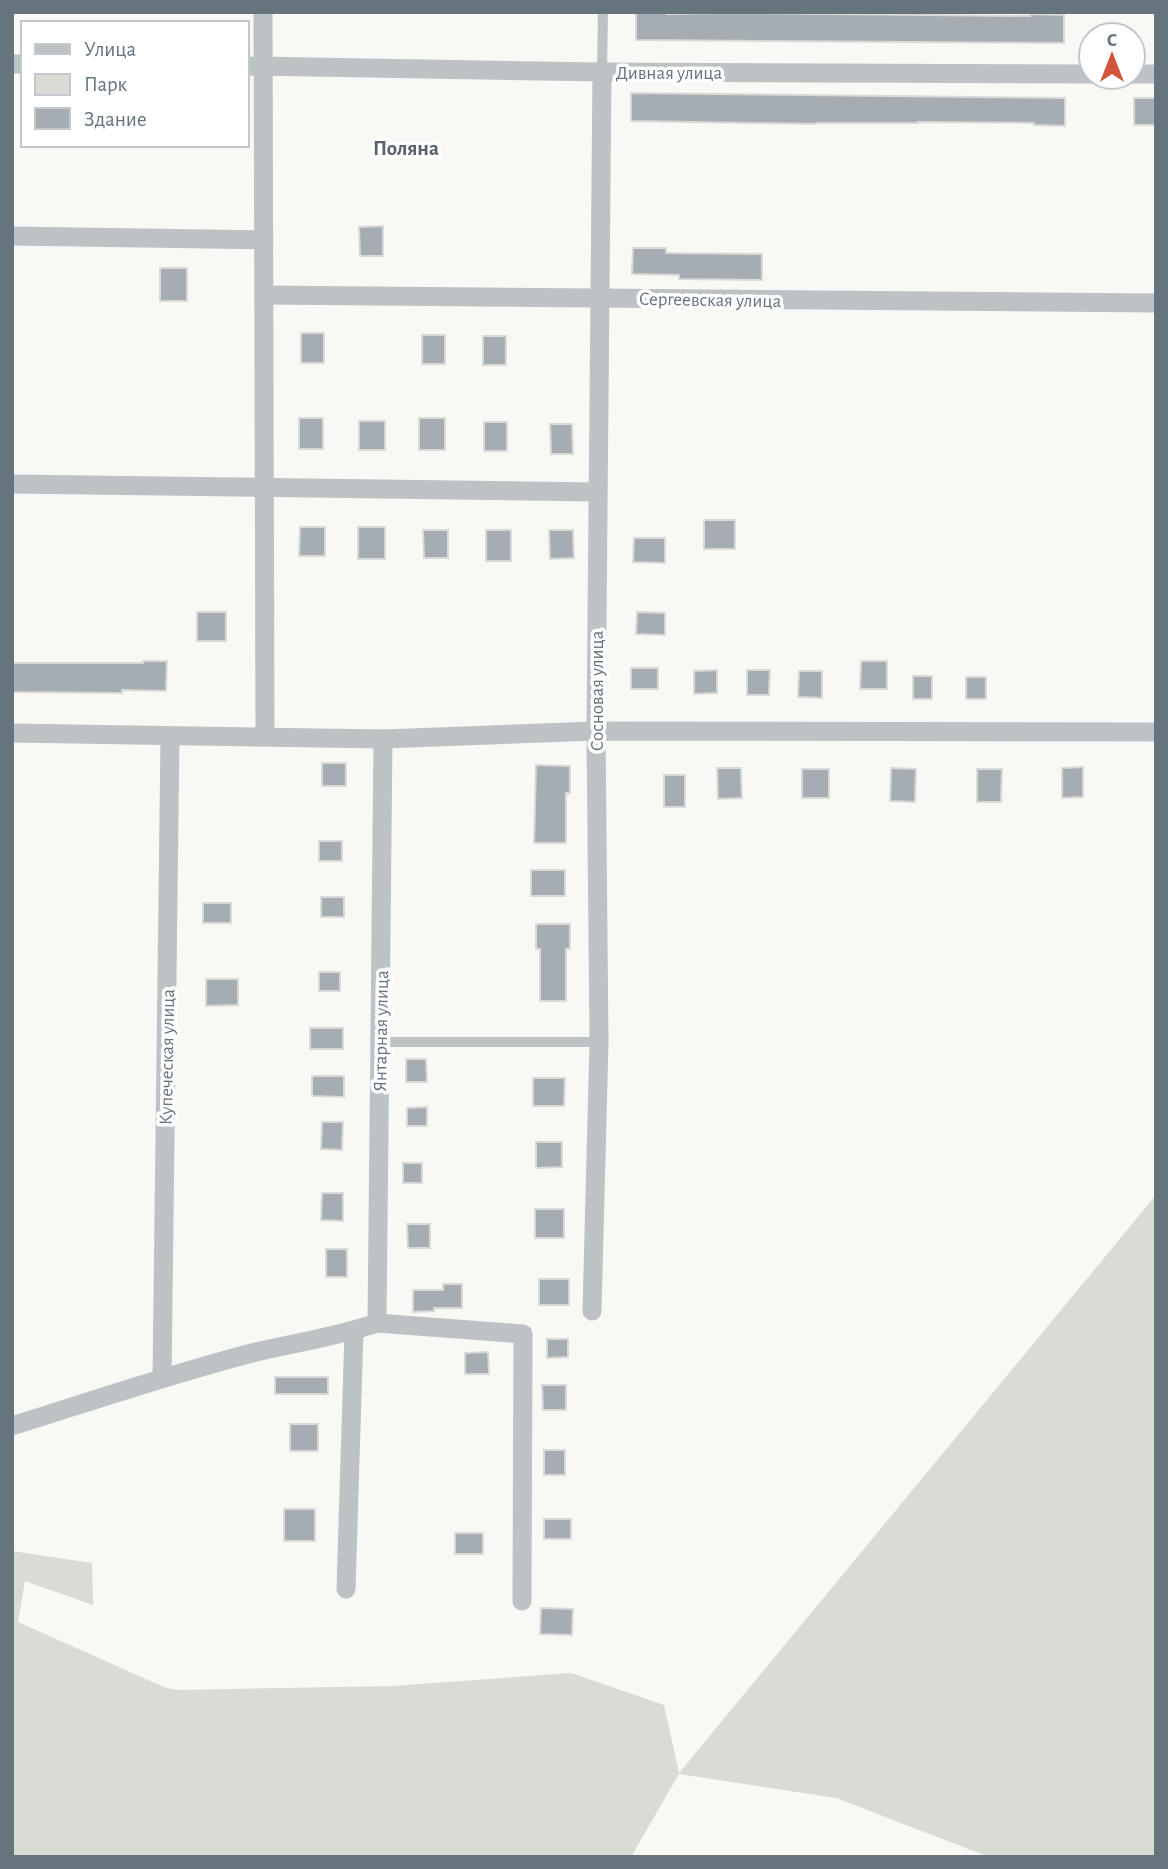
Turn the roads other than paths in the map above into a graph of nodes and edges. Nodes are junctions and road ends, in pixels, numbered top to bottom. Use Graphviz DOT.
graph roads {
  1 [pos="263,12"];
  2 [pos="603,12"];
  3 [pos="255,66"];
  4 [pos="602,72"];
  5 [pos="1077,74"];
  6 [pos="12,236"];
  7 [pos="264,240"];
  8 [pos="264,295"];
  9 [pos="600,298"];
  10 [pos="1156,303"];
  11 [pos="12,484"];
  12 [pos="264,488"];
  13 [pos="597,492"];
  14 [pos="596,731"];
  15 [pos="1156,732"];
  16 [pos="12,733"];
  17 [pos="170,736"];
  18 [pos="265,737"];
  19 [pos="383,739"];
  20 [pos="380,1042"];
  21 [pos="599,1042"];
  22 [pos="592,1311"];
  23 [pos="377,1323"];
  24 [pos="354,1331"];
  25 [pos="162,1378"];
  26 [pos="12,1426"];
  27 [pos="346,1589"];
  28 [pos="522,1601"];
  1 -- 3 [label="street"];
  2 -- 4 [label="lane"];
  3 -- 4 [label="street, Дивная улица"];
  3 -- 7 [label="street"];
  4 -- 5 [label="street, Дивная улица"];
  4 -- 9 [label="street, Сосновая улица"];
  6 -- 7 [label="street"];
  7 -- 8 [label="street"];
  8 -- 9 [label="street, Сергеевская улица"];
  8 -- 12 [label="street"];
  9 -- 10 [label="street, Сергеевская улица"];
  9 -- 13 [label="street, Сосновая улица"];
  11 -- 12 [label="street"];
  12 -- 13 [label="street"];
  12 -- 18 [label="street"];
  13 -- 14 [label="street, Сосновая улица"];
  14 -- 15 [label="street"];
  14 -- 19 [label="street"];
  14 -- 21 [label="street, Сосновая улица"];
  16 -- 17 [label="street"];
  17 -- 18 [label="street"];
  17 -- 25 [label="street, Купеческая улица"];
  18 -- 19 [label="street"];
  19 -- 20 [label="street, Янтарная улица"];
  20 -- 21 [label="lane"];
  20 -- 23 [label="street, Янтарная улица"];
  21 -- 22 [label="street, Сосновая улица"];
  23 -- 24 [label="street"];
  23 -- 28 [label="street"];
  24 -- 25 [label="street"];
  24 -- 27 [label="street"];
  25 -- 26 [label="street"];
}
